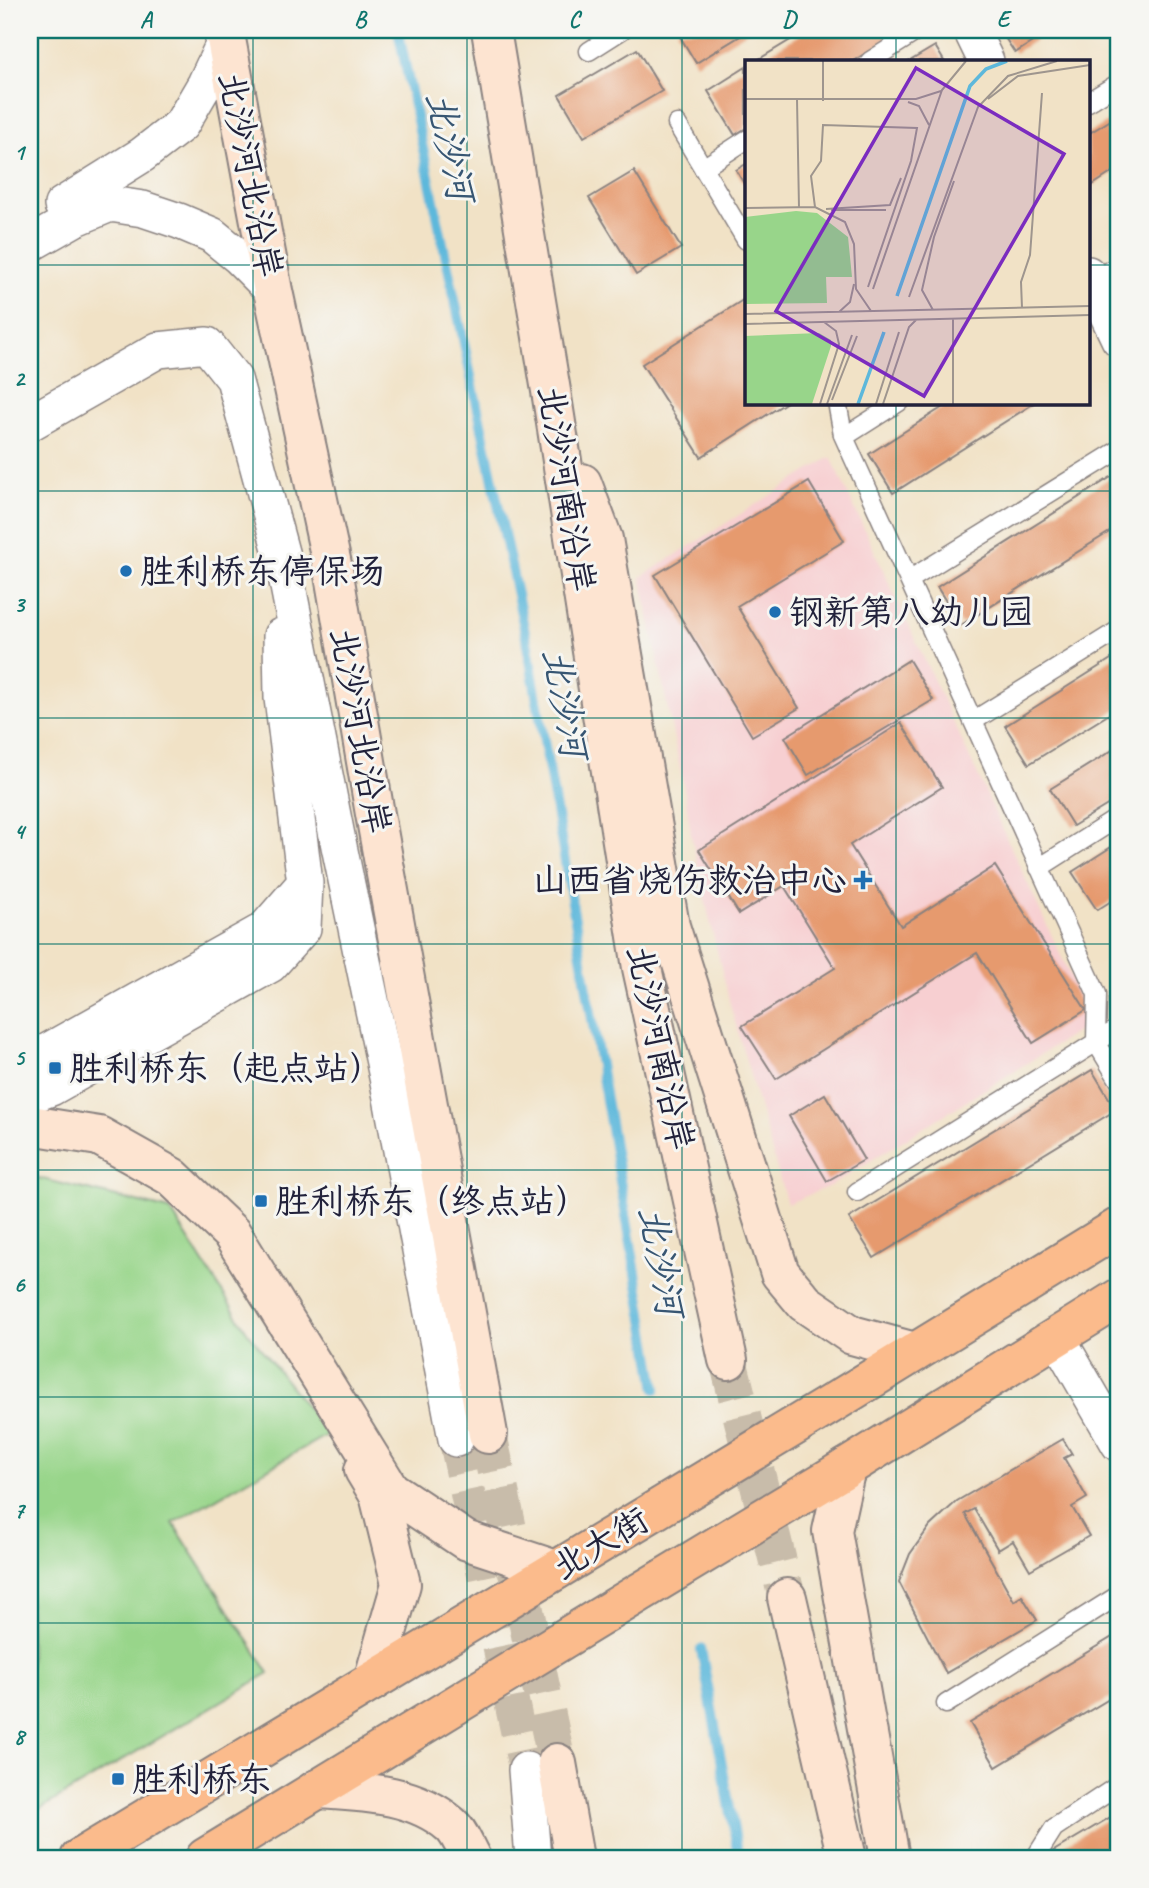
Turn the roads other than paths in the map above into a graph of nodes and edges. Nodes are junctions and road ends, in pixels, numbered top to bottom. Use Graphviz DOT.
graph roads {
  1 [pos="622,30"];
  2 [pos="919,30"];
  3 [pos="971,30"];
  4 [pos="493,33"];
  5 [pos="226,34"];
  6 [pos="589,51"];
  7 [pos="872,60"];
  8 [pos="986,60"];
  9 [pos="1119,83"];
  10 [pos="1090,101"];
  11 [pos="677,124"];
  12 [pos="745,141"];
  13 [pos="703,168"];
  14 [pos="30,224"];
  15 [pos="745,237"];
  16 [pos="30,244"];
  17 [pos="1097,276"];
  18 [pos="273,291"];
  19 [pos="1119,340"];
  20 [pos="837,404"];
  21 [pos="896,404"];
  22 [pos="555,413"];
  23 [pos="30,423"];
  24 [pos="844,437"];
  25 [pos="1119,450"];
  26 [pos="282,556"];
  27 [pos="909,580"];
  28 [pos="1119,630"];
  29 [pos="973,721"];
  30 [pos="1119,817"];
  31 [pos="1039,868"];
  32 [pos="305,883"];
  33 [pos="1119,1027"];
  34 [pos="1096,1042"];
  35 [pos="30,1061"];
  36 [pos="1119,1080"];
  37 [pos="30,1096"];
  38 [pos="30,1125"];
  39 [pos="30,1136"];
  40 [pos="857,1192"];
  41 [pos="1119,1227"];
  42 [pos="1119,1298"];
  43 [pos="1056,1337"];
  44 [pos="915,1352"];
  45 [pos="728,1360"];
  46 [pos="472,1436"];
  47 [pos="1119,1444"];
  48 [pos="846,1468"];
  49 [pos="555,1570"];
  50 [pos="1119,1595"];
  51 [pos="787,1598"];
  52 [pos="373,1681"];
  53 [pos="946,1704"];
  54 [pos="541,1766"];
  55 [pos="1119,1785"];
  56 [pos="317,1789"];
  57 [pos="80,1858"];
  58 [pos="205,1858"];
  59 [pos="471,1858"];
  60 [pos="533,1858"];
  61 [pos="574,1858"];
  62 [pos="847,1858"];
  63 [pos="890,1858"];
  64 [pos="1034,1858"];
  1 -- 6 [label="lane"];
  2 -- 7 [label="lane"];
  3 -- 8 [label="street"];
  4 -- 22 [label="street, 北沙河南沿岸"];
  5 -- 14 [label="street"];
  5 -- 18 [label="street, 北沙河北沿岸"];
  9 -- 10 [label="lane"];
  11 -- 13 [label="lane"];
  12 -- 13 [label="lane"];
  13 -- 15 [label="lane"];
  16 -- 18 [label="street"];
  17 -- 19 [label="street"];
  18 -- 46 [label="street, 北沙河北沿岸"];
  20 -- 24 [label="lane"];
  21 -- 24 [label="lane"];
  22 -- 44 [label="street"];
  22 -- 45 [label="street, 北沙河南沿岸"];
  23 -- 26 [label="street"];
  24 -- 27 [label="lane"];
  25 -- 27 [label="lane"];
  26 -- 32 [label="street"];
  26 -- 46 [label="street"];
  27 -- 29 [label="lane"];
  28 -- 29 [label="lane"];
  29 -- 31 [label="lane"];
  30 -- 31 [label="lane"];
  31 -- 34 [label="lane"];
  32 -- 35 [label="street"];
  32 -- 37 [label="street"];
  33 -- 34 [label="lane"];
  34 -- 36 [label="lane"];
  34 -- 40 [label="lane"];
  38 -- 49 [label="street"];
  39 -- 52 [label="street"];
  41 -- 44 [label="main road, 北大街"];
  42 -- 43 [label="main road, 北大街"];
  43 -- 47 [label="street"];
  43 -- 48 [label="main road, 北大街"];
  44 -- 49 [label="main road, 北大街"];
  48 -- 56 [label="main road, 北大街"];
  48 -- 63 [label="street"];
  49 -- 52 [label="main road, 北大街"];
  50 -- 53 [label="lane"];
  51 -- 62 [label="street"];
  52 -- 57 [label="main road, 北大街"];
  54 -- 60 [label="street"];
  54 -- 61 [label="street"];
  55 -- 64 [label="lane"];
  56 -- 58 [label="main road, 北大街"];
  56 -- 59 [label="street"];
}
